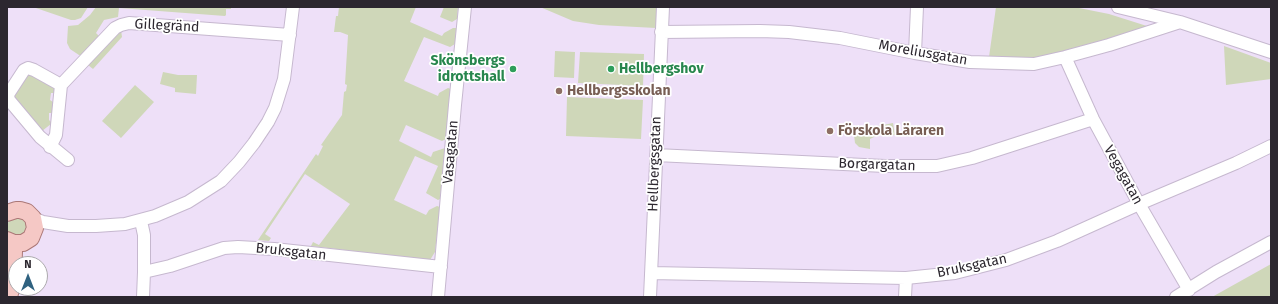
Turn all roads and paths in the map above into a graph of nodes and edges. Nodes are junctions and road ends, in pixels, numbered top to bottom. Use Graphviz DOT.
graph roads {
  1 [pos="293,7"];
  2 [pos="465,7"];
  3 [pos="663,7"];
  4 [pos="917,7"];
  5 [pos="1118,7"];
  6 [pos="1180,22"];
  7 [pos="661,32"];
  8 [pos="290,35"];
  9 [pos="1271,52"];
  10 [pos="915,53"];
  11 [pos="1065,57"];
  12 [pos="61,85"];
  13 [pos="1092,119"];
  14 [pos="1271,146"];
  15 [pos="50,147"];
  16 [pos="656,155"];
  17 [pos="68,160"];
  18 [pos="1139,204"];
  19 [pos="7,213"];
  20 [pos="33,218"];
  21 [pos="141,221"];
  22 [pos="68,226"];
  23 [pos="31,237"];
  24 [pos="8,241"];
  25 [pos="1271,242"];
  26 [pos="15,256"];
  27 [pos="22,256"];
  28 [pos="441,267"];
  29 [pos="144,272"];
  30 [pos="651,273"];
  31 [pos="906,278"];
  32 [pos="1189,290"];
  33 [pos="143,297"];
  34 [pos="438,297"];
  35 [pos="650,297"];
  36 [pos="905,297"];
  37 [pos="1176,297"];
  1 -- 8 [label="street"];
  2 -- 28 [label="street, Vasagatan"];
  3 -- 7 [label="street, Hellbergsgatan"];
  4 -- 10 [label="street"];
  5 -- 6 [label="street"];
  6 -- 9 [label="street"];
  6 -- 11 [label="street, Moreliusgatan"];
  7 -- 10 [label="street, Moreliusgatan"];
  7 -- 16 [label="street, Hellbergsgatan"];
  8 -- 12 [label="street, Gillegränd"];
  8 -- 21 [label="street"];
  10 -- 11 [label="street, Moreliusgatan"];
  11 -- 13 [label="street, Vegagatan"];
  12 -- 15 [label="street"];
  12 -- 15 [label="street"];
  13 -- 16 [label="street, Borgargatan"];
  13 -- 18 [label="street, Vegagatan"];
  14 -- 18 [label="street, Bruksgatan"];
  15 -- 17 [label="street"];
  16 -- 30 [label="street, Hellbergsgatan"];
  18 -- 31 [label="street, Bruksgatan"];
  18 -- 32 [label="street, Vegagatan"];
  19 -- 20 [label="main road"];
  20 -- 22 [label="street"];
  20 -- 23 [label="main road"];
  21 -- 22 [label="street"];
  21 -- 29 [label="street"];
  22 -- 23 [label="street"];
  23 -- 24 [label="main road"];
  23 -- 27 [label="main road"];
  24 -- 26 [label="main road"];
  25 -- 32 [label="street"];
  28 -- 29 [label="street, Bruksgatan"];
  28 -- 34 [label="street, Vasagatan"];
  29 -- 33 [label="street"];
  30 -- 31 [label="street, Bruksgatan"];
  30 -- 35 [label="street, Hellbergsgatan"];
  31 -- 36 [label="street"];
  32 -- 37 [label="street"];
}
